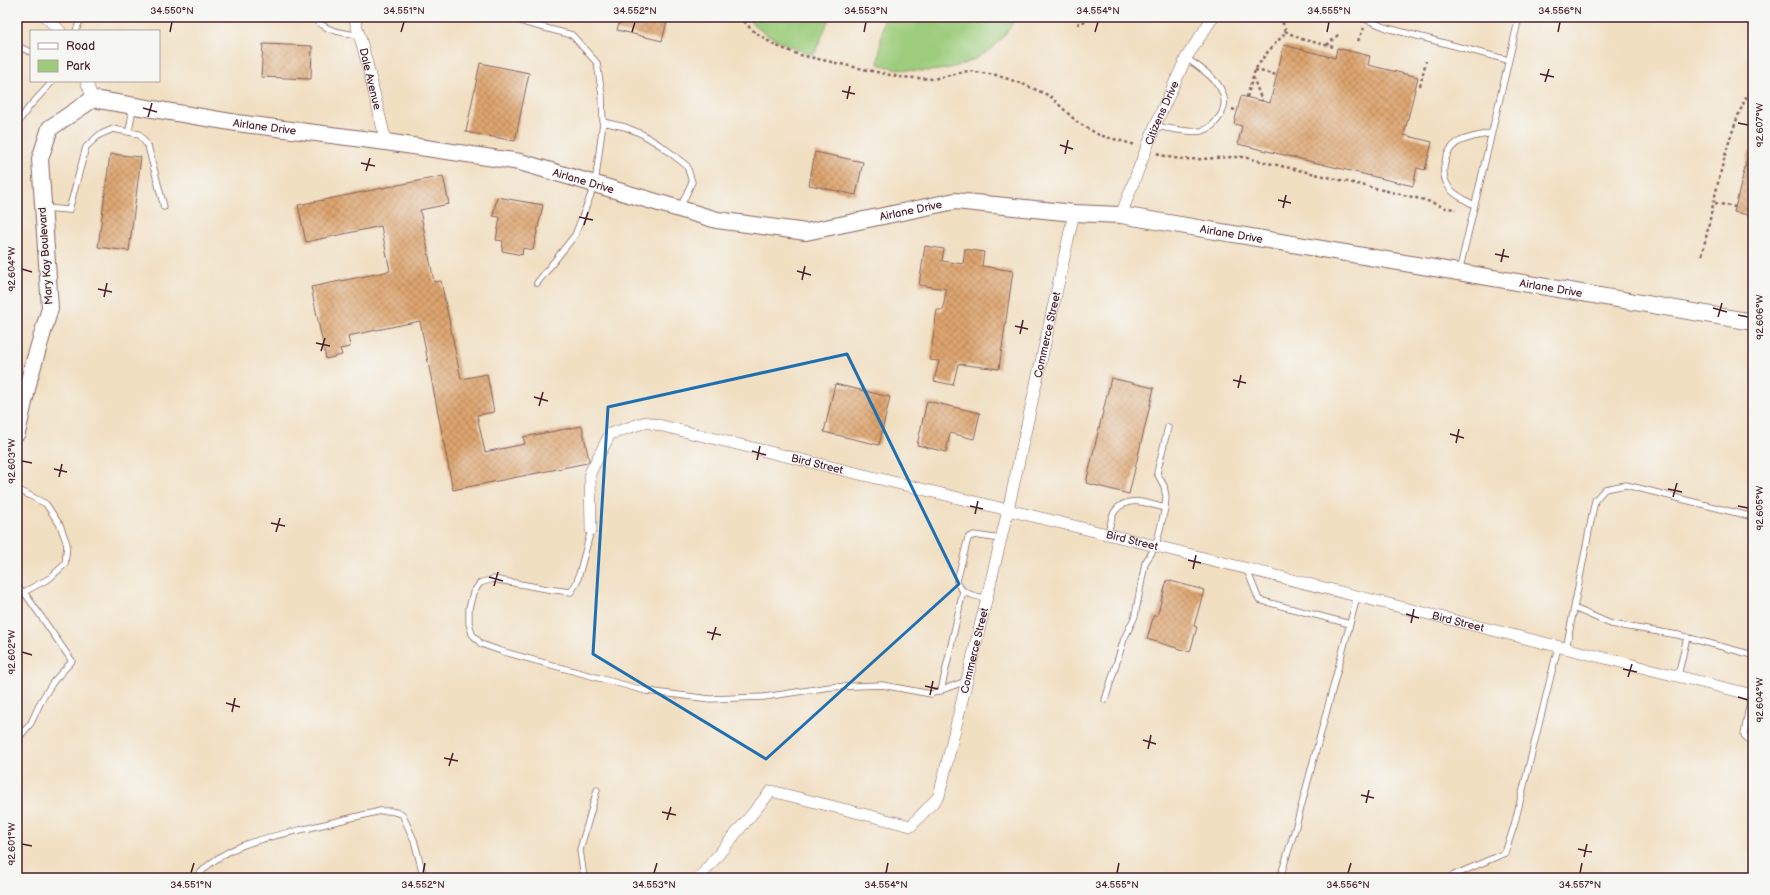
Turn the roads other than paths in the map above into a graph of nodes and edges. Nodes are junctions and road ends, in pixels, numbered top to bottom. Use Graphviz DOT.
graph roads {
  1 [pos="46,17"];
  2 [pos="81,17"];
  3 [pos="313,17"];
  4 [pos="354,17"];
  5 [pos="513,17"];
  6 [pos="1213,17"];
  7 [pos="1360,17"];
  8 [pos="1519,17"];
  9 [pos="59,30"];
  10 [pos="76,30"];
  11 [pos="359,35"];
  12 [pos="17,46"];
  13 [pos="30,52"];
  14 [pos="1186,58"];
  15 [pos="1508,60"];
  16 [pos="53,82"];
  17 [pos="86,82"];
  18 [pos="93,99"];
  19 [pos="133,105"];
  20 [pos="602,122"];
  21 [pos="17,124"];
  22 [pos="1155,126"];
  23 [pos="129,132"];
  24 [pos="1491,133"];
  25 [pos="386,142"];
  26 [pos="595,184"];
  27 [pos="1474,205"];
  28 [pos="164,207"];
  29 [pos="42,208"];
  30 [pos="680,209"];
  31 [pos="1074,213"];
  32 [pos="1121,215"];
  33 [pos="1459,272"];
  34 [pos="537,283"];
  35 [pos="1753,322"];
  36 [pos="1168,427"];
  37 [pos="17,433"];
  38 [pos="17,489"];
  39 [pos="1165,508"];
  40 [pos="1008,510"];
  41 [pos="1753,517"];
  42 [pos="591,530"];
  43 [pos="1107,534"];
  44 [pos="1001,538"];
  45 [pos="1156,546"];
  46 [pos="1247,570"];
  47 [pos="17,590"];
  48 [pos="963,591"];
  49 [pos="24,592"];
  50 [pos="1357,597"];
  51 [pos="987,599"];
  52 [pos="1574,608"];
  53 [pos="1350,624"];
  54 [pos="1687,638"];
  55 [pos="1562,648"];
  56 [pos="1753,655"];
  57 [pos="1678,676"];
  58 [pos="967,681"];
  59 [pos="941,690"];
  60 [pos="1752,695"];
  61 [pos="1104,700"];
  62 [pos="17,740"];
  63 [pos="1753,744"];
  64 [pos="597,790"];
  65 [pos="1452,876"];
  66 [pos="196,878"];
  67 [pos="424,878"];
  68 [pos="584,878"];
  69 [pos="699,878"];
  70 [pos="1280,878"];
  1 -- 9 [label="street"];
  2 -- 10 [label="lane"];
  3 -- 11 [label="lane"];
  4 -- 11 [label="street, Dale Avenue"];
  5 -- 20 [label="lane"];
  6 -- 14 [label="street, Citizens Drive"];
  7 -- 15 [label="lane"];
  8 -- 15 [label="lane"];
  11 -- 25 [label="street, Dale Avenue"];
  12 -- 13 [label="lane"];
  14 -- 22 [label="street, Citizens Drive"];
  14 -- 22 [label="lane"];
  15 -- 24 [label="lane"];
  16 -- 21 [label="lane"];
  17 -- 18 [label="street"];
  18 -- 19 [label="street, Airlane Drive"];
  18 -- 29 [label="street, Mary Kay Boulevard"];
  19 -- 23 [label="lane"];
  19 -- 25 [label="street, Airlane Drive"];
  20 -- 26 [label="lane"];
  20 -- 30 [label="lane"];
  22 -- 32 [label="street, Citizens Drive"];
  23 -- 28 [label="lane"];
  23 -- 29 [label="lane"];
  24 -- 27 [label="lane"];
  24 -- 27 [label="lane"];
  25 -- 26 [label="street, Airlane Drive"];
  26 -- 30 [label="street, Airlane Drive"];
  26 -- 34 [label="lane"];
  27 -- 33 [label="lane"];
  29 -- 37 [label="street, Mary Kay Boulevard"];
  30 -- 31 [label="street, Airlane Drive"];
  31 -- 32 [label="street, Airlane Drive"];
  31 -- 40 [label="street, Commerce Street"];
  32 -- 33 [label="street, Airlane Drive"];
  33 -- 35 [label="street, Airlane Drive"];
  36 -- 39 [label="lane"];
  38 -- 49 [label="lane"];
  39 -- 43 [label="lane"];
  39 -- 45 [label="lane"];
  40 -- 42 [label="street, Bird Street"];
  40 -- 43 [label="street, Bird Street"];
  40 -- 44 [label="street, Commerce Street"];
  41 -- 52 [label="lane"];
  42 -- 59 [label="lane"];
  43 -- 45 [label="street, Bird Street"];
  44 -- 48 [label="lane"];
  44 -- 51 [label="street, Commerce Street"];
  45 -- 46 [label="street, Bird Street"];
  45 -- 61 [label="lane"];
  46 -- 50 [label="street, Bird Street"];
  46 -- 53 [label="lane"];
  47 -- 49 [label="lane"];
  48 -- 51 [label="lane"];
  48 -- 59 [label="lane"];
  49 -- 62 [label="lane"];
  50 -- 53 [label="lane"];
  50 -- 55 [label="street, Bird Street"];
  51 -- 58 [label="street, Commerce Street"];
  52 -- 54 [label="lane"];
  52 -- 55 [label="lane"];
  53 -- 70 [label="lane"];
  54 -- 56 [label="lane"];
  54 -- 57 [label="lane"];
  55 -- 57 [label="street, Bird Street"];
  55 -- 65 [label="lane"];
  57 -- 60 [label="street, Bird Street"];
  58 -- 59 [label="lane"];
  58 -- 69 [label="street, Commerce Street"];
  60 -- 63 [label="lane"];
  64 -- 68 [label="lane"];
  66 -- 67 [label="lane"];
}
